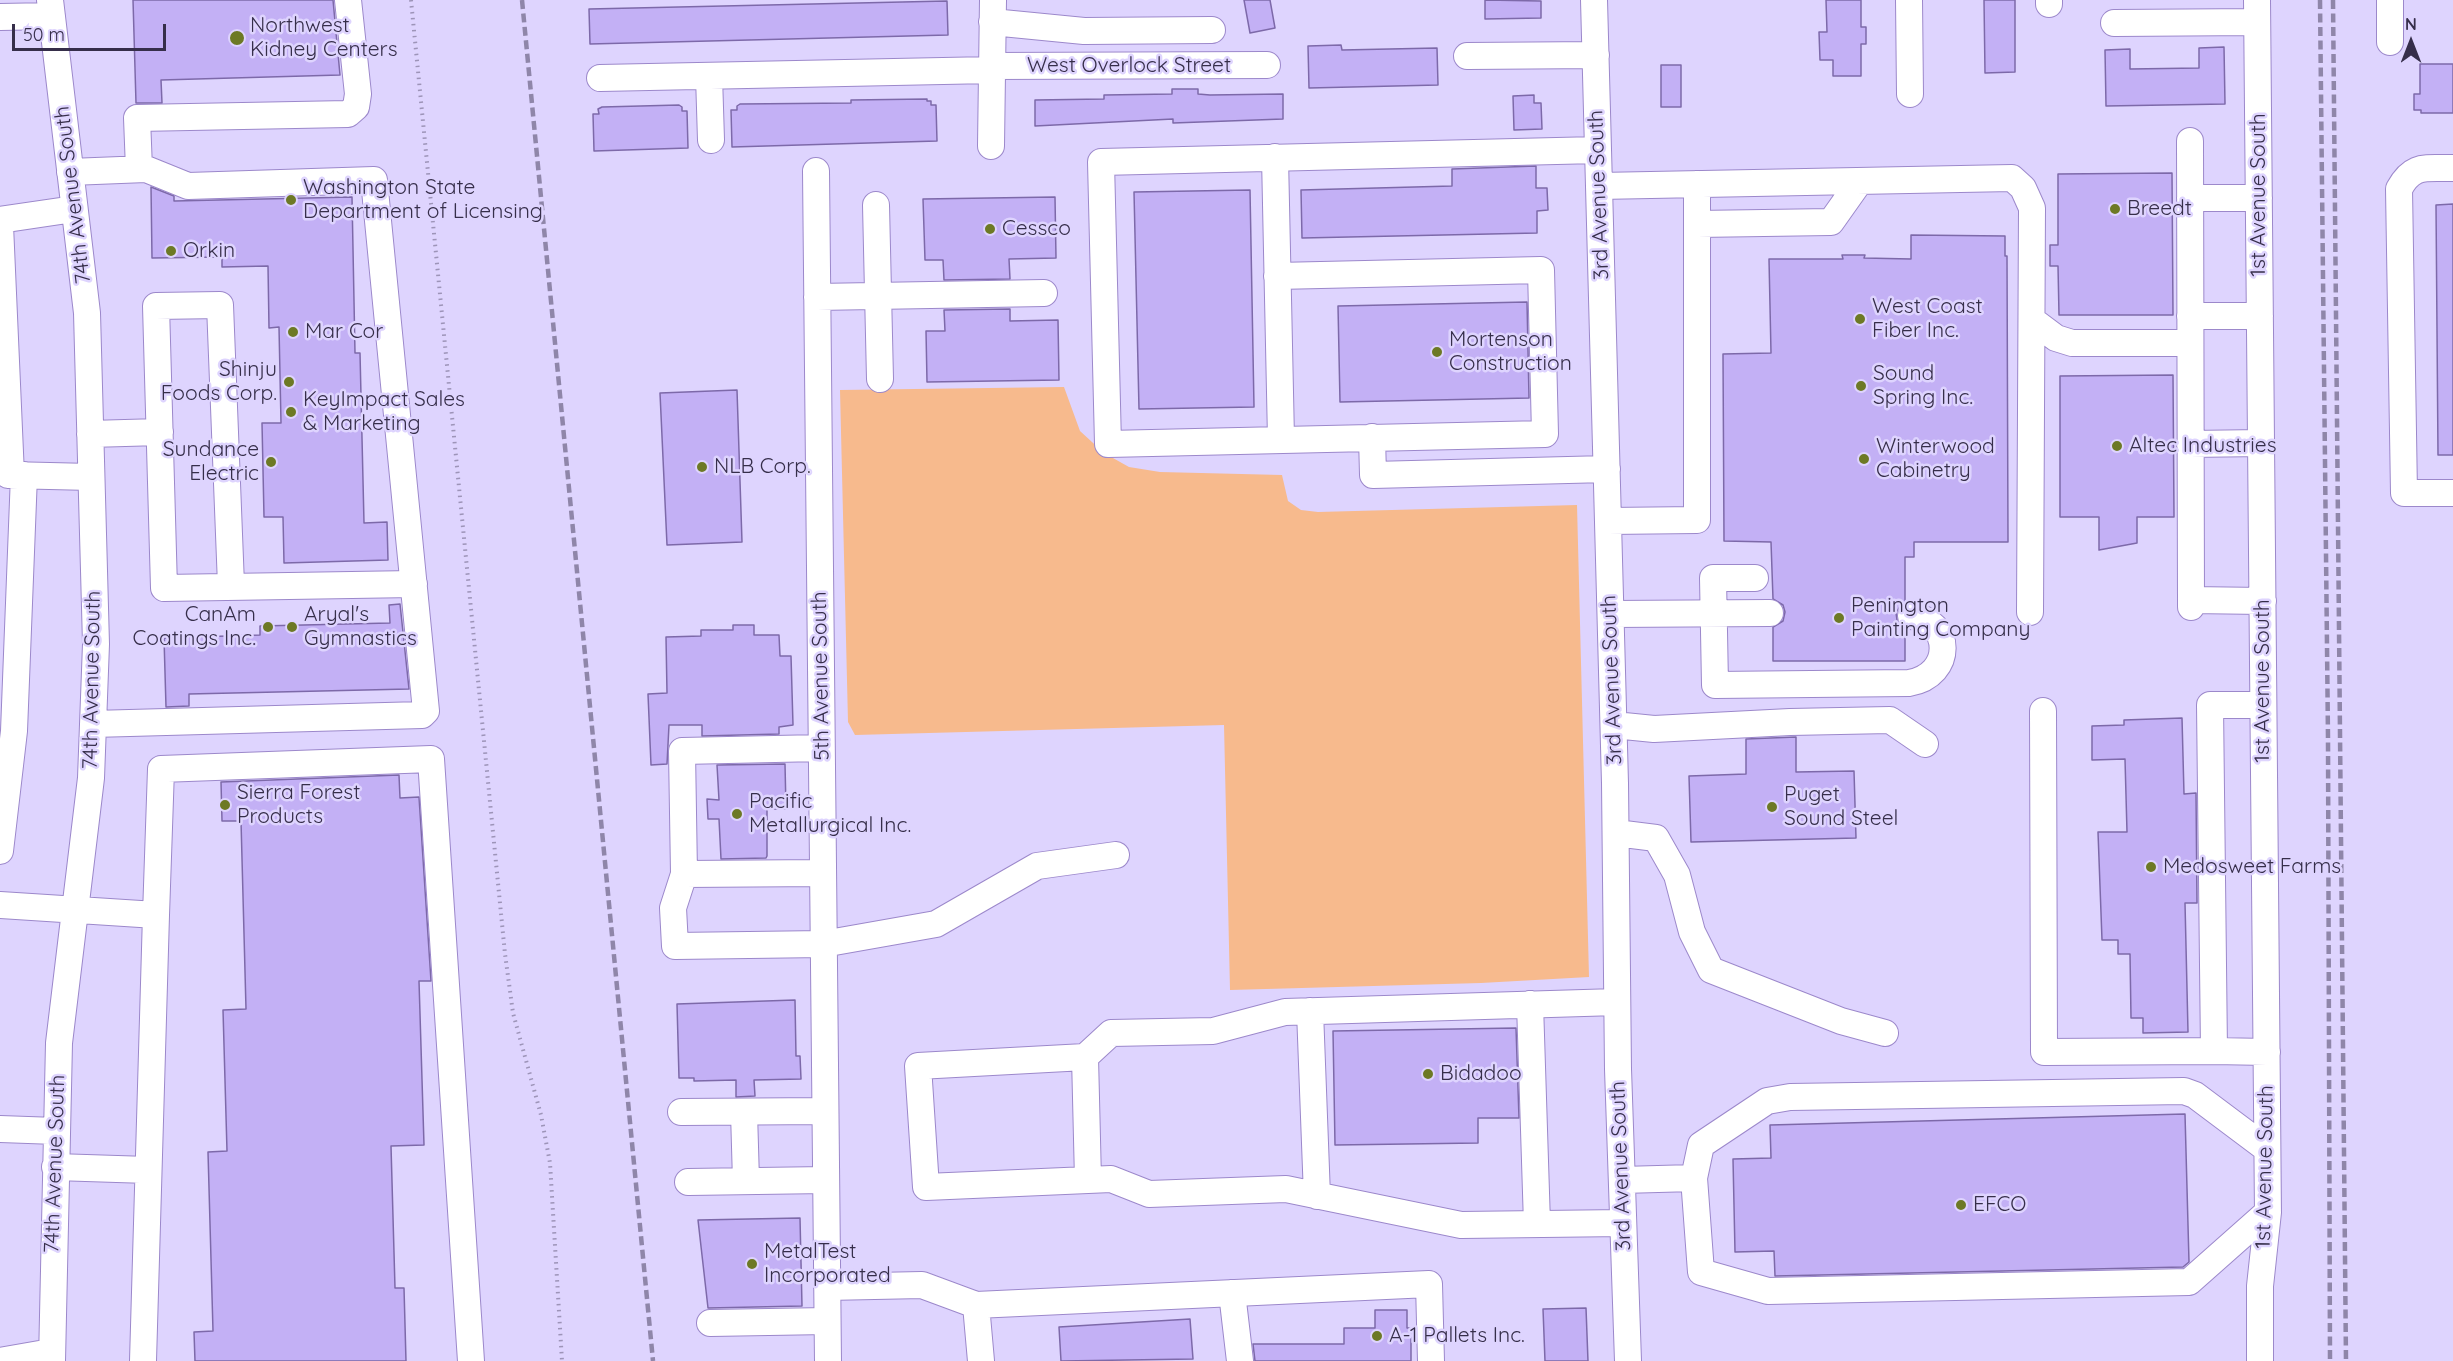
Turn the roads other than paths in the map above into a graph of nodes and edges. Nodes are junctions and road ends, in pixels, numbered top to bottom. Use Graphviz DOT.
graph roads {
  1 [pos="348,0"];
  2 [pos="1594,0"];
  3 [pos="1909,0"];
  4 [pos="2390,0"];
  5 [pos="51,8"];
  6 [pos="993,11"];
  7 [pos="2257,11"];
  8 [pos="0,17"];
  9 [pos="2114,23"];
  10 [pos="1212,30"];
  11 [pos="2390,42"];
  12 [pos="1596,56"];
  13 [pos="1467,57"];
  14 [pos="1267,65"];
  15 [pos="992,68"];
  16 [pos="709,76"];
  17 [pos="600,78"];
  18 [pos="1910,94"];
  19 [pos="711,140"];
  20 [pos="2190,141"];
  21 [pos="991,146"];
  22 [pos="1598,150"];
  23 [pos="1275,158"];
  24 [pos="2453,168"];
  25 [pos="139,169"];
  26 [pos="816,171"];
  27 [pos="70,172"];
  28 [pos="1860,181"];
  29 [pos="1697,184"];
  30 [pos="1599,186"];
  31 [pos="2190,198"];
  32 [pos="2259,198"];
  33 [pos="876,204"];
  34 [pos="74,209"];
  35 [pos="0,220"];
  36 [pos="1697,224"];
  37 [pos="0,225"];
  38 [pos="1277,276"];
  39 [pos="1044,293"];
  40 [pos="878,296"];
  41 [pos="817,297"];
  42 [pos="2190,316"];
  43 [pos="2260,316"];
  44 [pos="2032,320"];
  45 [pos="2190,343"];
  46 [pos="880,379"];
  47 [pos="160,432"];
  48 [pos="90,434"];
  49 [pos="1545,434"];
  50 [pos="1372,437"];
  51 [pos="1281,440"];
  52 [pos="2261,442"];
  53 [pos="2190,444"];
  54 [pos="1607,469"];
  55 [pos="1545,471"];
  56 [pos="12,475"];
  57 [pos="91,477"];
  58 [pos="2453,493"];
  59 [pos="1608,521"];
  60 [pos="1755,578"];
  61 [pos="414,584"];
  62 [pos="231,585"];
  63 [pos="2263,601"];
  64 [pos="2030,612"];
  65 [pos="1714,613"];
  66 [pos="1770,613"];
  67 [pos="1611,614"];
  68 [pos="1911,616"];
  69 [pos="2263,705"];
  70 [pos="2043,711"];
  71 [pos="93,724"];
  72 [pos="1614,725"];
  73 [pos="1925,744"];
  74 [pos="821,748"];
  75 [pos="1616,833"];
  76 [pos="0,851"];
  77 [pos="1116,855"];
  78 [pos="823,873"];
  79 [pos="684,874"];
  80 [pos="0,905"];
  81 [pos="73,910"];
  82 [pos="156,915"];
  83 [pos="823,944"];
  84 [pos="1617,1002"];
  85 [pos="1530,1004"];
  86 [pos="1310,1011"];
  87 [pos="1885,1033"];
  88 [pos="2214,1051"];
  89 [pos="2266,1052"];
  90 [pos="1085,1058"];
  91 [pos="825,1111"];
  92 [pos="681,1112"];
  93 [pos="744,1112"];
  94 [pos="0,1129"];
  95 [pos="56,1131"];
  96 [pos="2267,1149"];
  97 [pos="55,1167"];
  98 [pos="148,1170"];
  99 [pos="1694,1178"];
  100 [pos="826,1180"];
  101 [pos="1088,1180"];
  102 [pos="1622,1180"];
  103 [pos="746,1181"];
  104 [pos="688,1182"];
  105 [pos="1317,1196"];
  106 [pos="2268,1212"];
  107 [pos="1623,1223"];
  108 [pos="1537,1224"];
  109 [pos="827,1287"];
  110 [pos="1232,1293"];
  111 [pos="976,1305"];
  112 [pos="827,1321"];
  113 [pos="710,1323"];
  114 [pos="51,1357"];
  115 [pos="0,1361"];
  116 [pos="143,1361"];
  117 [pos="471,1361"];
  118 [pos="828,1361"];
  119 [pos="981,1361"];
  120 [pos="1239,1361"];
  121 [pos="1431,1361"];
  122 [pos="1628,1361"];
  123 [pos="2260,1361"];
  1 -- 25 [label="street"];
  2 -- 12 [label="street, 3rd Avenue South"];
  3 -- 18 [label="street"];
  4 -- 11 [label="street"];
  5 -- 8 [label="street"];
  5 -- 27 [label="street, 74th Avenue South"];
  6 -- 10 [label="street"];
  6 -- 15 [label="street"];
  7 -- 9 [label="street"];
  7 -- 32 [label="street, 1st Avenue South"];
  12 -- 13 [label="street"];
  12 -- 22 [label="street, 3rd Avenue South"];
  14 -- 15 [label="street, West Overlock Street"];
  15 -- 16 [label="street, West Overlock Street"];
  15 -- 21 [label="street"];
  16 -- 17 [label="street, West Overlock Street"];
  16 -- 19 [label="street"];
  20 -- 31 [label="street"];
  22 -- 23 [label="street"];
  22 -- 30 [label="street, 3rd Avenue South"];
  23 -- 38 [label="street"];
  23 -- 51 [label="street"];
  24 -- 58 [label="street"];
  25 -- 27 [label="street"];
  25 -- 61 [label="street"];
  26 -- 41 [label="street, 5th Avenue South"];
  27 -- 34 [label="street, 74th Avenue South"];
  28 -- 29 [label="street"];
  28 -- 36 [label="street"];
  28 -- 44 [label="street"];
  29 -- 30 [label="street"];
  29 -- 36 [label="street"];
  30 -- 54 [label="street, 3rd Avenue South"];
  31 -- 32 [label="street"];
  31 -- 42 [label="street"];
  32 -- 43 [label="street, 1st Avenue South"];
  33 -- 40 [label="street"];
  34 -- 35 [label="street"];
  34 -- 48 [label="street, 74th Avenue South"];
  36 -- 59 [label="street"];
  37 -- 56 [label="street"];
  38 -- 49 [label="street"];
  38 -- 51 [label="street"];
  39 -- 40 [label="street"];
  40 -- 41 [label="street"];
  40 -- 46 [label="street"];
  41 -- 74 [label="street, 5th Avenue South"];
  42 -- 43 [label="street"];
  42 -- 45 [label="street"];
  43 -- 52 [label="street, 1st Avenue South"];
  44 -- 45 [label="street"];
  44 -- 64 [label="street"];
  45 -- 53 [label="street"];
  47 -- 48 [label="street"];
  47 -- 62 [label="street"];
  47 -- 62 [label="street"];
  48 -- 57 [label="street, 74th Avenue South"];
  49 -- 50 [label="street"];
  49 -- 55 [label="street"];
  50 -- 51 [label="street"];
  50 -- 55 [label="street"];
  52 -- 53 [label="street"];
  52 -- 63 [label="street, 1st Avenue South"];
  53 -- 63 [label="street"];
  54 -- 55 [label="street"];
  54 -- 59 [label="street, 3rd Avenue South"];
  56 -- 57 [label="street"];
  56 -- 76 [label="street"];
  57 -- 71 [label="street, 74th Avenue South"];
  59 -- 67 [label="street, 3rd Avenue South"];
  60 -- 65 [label="street"];
  61 -- 62 [label="street"];
  61 -- 71 [label="street"];
  63 -- 69 [label="street, 1st Avenue South"];
  65 -- 66 [label="street"];
  65 -- 67 [label="street"];
  65 -- 68 [label="street"];
  67 -- 72 [label="street, 3rd Avenue South"];
  69 -- 88 [label="street"];
  69 -- 89 [label="street, 1st Avenue South"];
  70 -- 88 [label="street"];
  71 -- 81 [label="street, 74th Avenue South"];
  72 -- 73 [label="street"];
  72 -- 75 [label="street, 3rd Avenue South"];
  74 -- 78 [label="street, 5th Avenue South"];
  74 -- 79 [label="street"];
  75 -- 84 [label="street, 3rd Avenue South"];
  75 -- 87 [label="street"];
  77 -- 83 [label="street"];
  78 -- 79 [label="street"];
  78 -- 83 [label="street, 5th Avenue South"];
  79 -- 83 [label="street"];
  80 -- 81 [label="street"];
  81 -- 82 [label="street"];
  81 -- 95 [label="street, 74th Avenue South"];
  82 -- 98 [label="street"];
  82 -- 117 [label="street"];
  83 -- 91 [label="street, 5th Avenue South"];
  84 -- 85 [label="street"];
  84 -- 102 [label="street, 3rd Avenue South"];
  85 -- 86 [label="street"];
  85 -- 108 [label="street"];
  86 -- 90 [label="street"];
  86 -- 105 [label="street"];
  88 -- 89 [label="street"];
  89 -- 96 [label="street, 1st Avenue South"];
  90 -- 101 [label="street"];
  90 -- 101 [label="street"];
  91 -- 93 [label="street"];
  91 -- 100 [label="street, 5th Avenue South"];
  92 -- 93 [label="street"];
  93 -- 103 [label="street"];
  94 -- 95 [label="street"];
  95 -- 97 [label="street, 74th Avenue South"];
  96 -- 99 [label="street"];
  96 -- 106 [label="street, 1st Avenue South"];
  97 -- 98 [label="street"];
  97 -- 114 [label="street, 74th Avenue South"];
  98 -- 116 [label="street"];
  99 -- 102 [label="street"];
  99 -- 106 [label="street"];
  100 -- 103 [label="street"];
  100 -- 109 [label="street, 5th Avenue South"];
  101 -- 105 [label="street"];
  102 -- 107 [label="street, 3rd Avenue South"];
  103 -- 104 [label="street"];
  105 -- 108 [label="street"];
  106 -- 123 [label="street, 1st Avenue South"];
  107 -- 108 [label="street"];
  107 -- 122 [label="street, 3rd Avenue South"];
  109 -- 111 [label="street"];
  109 -- 112 [label="street, 5th Avenue South"];
  110 -- 111 [label="street"];
  110 -- 120 [label="street"];
  110 -- 121 [label="street"];
  111 -- 119 [label="street"];
  112 -- 113 [label="street"];
  112 -- 118 [label="street, 5th Avenue South"];
  114 -- 115 [label="street"];
}
